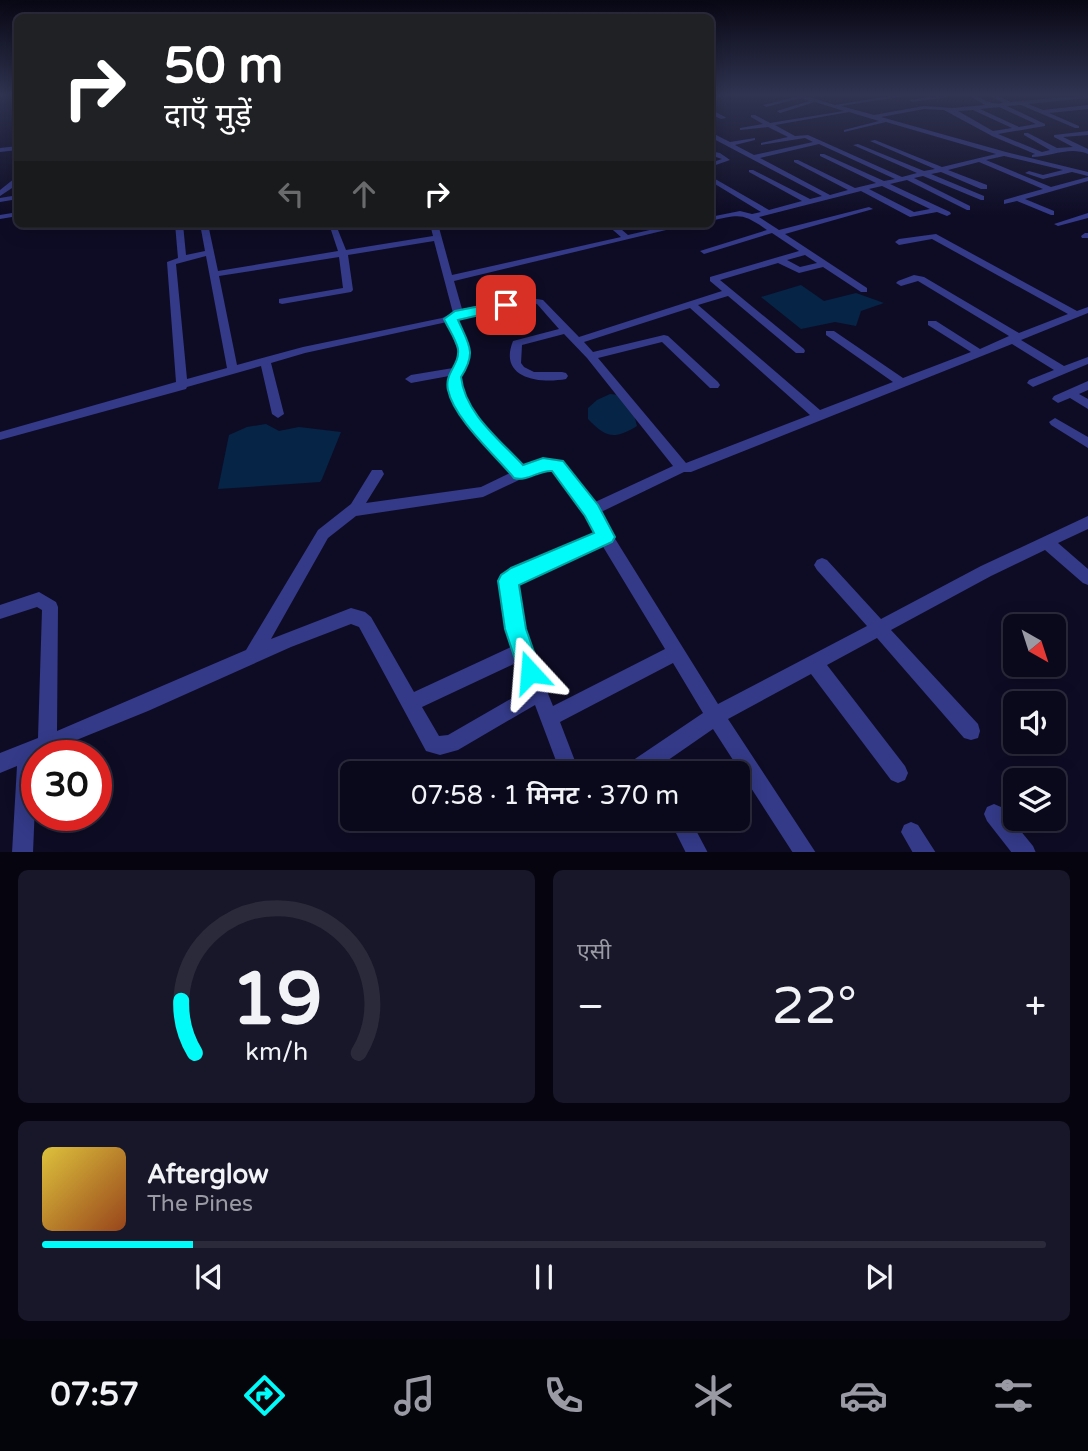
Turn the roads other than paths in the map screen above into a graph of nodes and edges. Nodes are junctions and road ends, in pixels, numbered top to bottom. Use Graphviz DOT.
graph roads {
  1 [pos="747,135"];
  2 [pos="788,135"];
  3 [pos="803,135"];
  4 [pos="934,135"];
  5 [pos="994,135"];
  6 [pos="1028,135"];
  7 [pos="1069,135"];
  8 [pos="714,136"];
  9 [pos="806,136"];
  10 [pos="884,137"];
  11 [pos="794,138"];
  12 [pos="873,141"];
  13 [pos="714,142"];
  14 [pos="724,142"];
  15 [pos="758,142"];
  16 [pos="820,142"];
  17 [pos="856,145"];
  18 [pos="736,148"];
  19 [pos="1056,150"];
  20 [pos="1086,150"];
  21 [pos="777,152"];
  22 [pos="1040,153"];
  23 [pos="714,154"];
  24 [pos="1004,154"];
  25 [pos="822,155"];
  26 [pos="753,157"];
  27 [pos="1028,159"];
  28 [pos="978,160"];
  29 [pos="796,161"];
  30 [pos="714,164"];
  31 [pos="959,165"];
  32 [pos="1018,168"];
  33 [pos="943,169"];
  34 [pos="1072,170"];
  35 [pos="751,171"];
  36 [pos="924,174"];
  37 [pos="1088,177"];
  38 [pos="904,178"];
  39 [pos="1002,178"];
  40 [pos="714,180"];
  41 [pos="885,183"];
  42 [pos="859,190"];
  43 [pos="1051,190"];
  44 [pos="830,197"];
  45 [pos="981,198"];
  46 [pos="1018,199"];
  47 [pos="809,202"];
  48 [pos="1007,202"];
  49 [pos="14,207"];
  50 [pos="967,208"];
  51 [pos="6,209"];
  52 [pos="869,209"];
  53 [pos="767,212"];
  54 [pos="942,212"];
  55 [pos="1051,213"];
  56 [pos="1088,215"];
  57 [pos="752,216"];
  58 [pos="714,218"];
  59 [pos="1058,224"];
  60 [pos="179,228"];
  61 [pos="205,228"];
  62 [pos="333,228"];
  63 [pos="435,228"];
  64 [pos="615,228"];
  65 [pos="660,228"];
  66 [pos="776,232"];
  67 [pos="438,238"];
  68 [pos="627,238"];
  69 [pos="899,242"];
  70 [pos="210,251"];
  71 [pos="704,251"];
  72 [pos="806,252"];
  73 [pos="343,253"];
  74 [pos="182,257"];
  75 [pos="779,260"];
  76 [pos="824,264"];
  77 [pos="214,274"];
  78 [pos="449,279"];
  79 [pos="901,283"];
  80 [pos="864,290"];
  81 [pos="727,293"];
  82 [pos="282,301"];
  83 [pos="691,304"];
  84 [pos="1083,313"];
  85 [pos="455,316"];
  86 [pos="932,323"];
  87 [pos="566,330"];
  88 [pos="830,333"];
  89 [pos="1014,338"];
  90 [pos="577,341"];
  91 [pos="800,351"];
  92 [pos="978,352"];
  93 [pos="591,356"];
  94 [pos="1088,360"];
  95 [pos="265,361"];
  96 [pos="1068,368"];
  97 [pos="233,371"];
  98 [pos="457,371"];
  99 [pos="1088,375"];
  100 [pos="562,376"];
  101 [pos="411,379"];
  102 [pos="901,382"];
  103 [pos="1033,383"];
  104 [pos="714,385"];
  105 [pos="1088,385"];
  106 [pos="182,386"];
  107 [pos="1070,393"];
  108 [pos="1058,399"];
  109 [pos="1088,405"];
  110 [pos="278,414"];
  111 [pos="818,415"];
  112 [pos="1055,422"];
  113 [pos="1,437"];
  114 [pos="1088,443"];
  115 [pos="683,467"];
  116 [pos="520,473"];
  117 [pos="377,474"];
  118 [pos="591,511"];
  119 [pos="352,512"];
  120 [pos="1088,522"];
  121 [pos="605,537"];
  122 [pos="1047,544"];
  123 [pos="822,565"];
  124 [pos="1088,578"];
  125 [pos="0,612"];
  126 [pos="879,629"];
  127 [pos="522,651"];
  128 [pos="676,652"];
  129 [pos="251,656"];
  130 [pos="814,663"];
  131 [pos="539,693"];
  132 [pos="410,703"];
  133 [pos="715,716"];
  134 [pos="551,718"];
  135 [pos="971,731"];
  136 [pos="47,740"];
  137 [pos="54,740"];
  138 [pos="21,754"];
  139 [pos="566,761"];
  140 [pos="659,761"];
  141 [pos="0,763"];
  142 [pos="898,773"];
  143 [pos="994,814"];
  144 [pos="23,831"];
  145 [pos="686,831"];
  146 [pos="911,832"];
  147 [pos="22,852"];
  148 [pos="698,852"];
  149 [pos="806,852"];
  150 [pos="926,852"];
  151 [pos="1026,852"];
  1 -- 15 [label="street"];
  2 -- 11 [label="street"];
  3 -- 9 [label="street"];
  4 -- 24 [label="street"];
  5 -- 22 [label="street"];
  6 -- 19 [label="street"];
  7 -- 20 [label="street"];
  8 -- 14 [label="street"];
  9 -- 11 [label="street"];
  9 -- 16 [label="street"];
  10 -- 31 [label="street"];
  11 -- 15 [label="street"];
  12 -- 33 [label="street"];
  13 -- 14 [label="street"];
  14 -- 15 [label="street"];
  14 -- 18 [label="street"];
  15 -- 18 [label="street"];
  15 -- 21 [label="street"];
  16 -- 21 [label="street"];
  16 -- 38 [label="street"];
  17 -- 36 [label="street"];
  18 -- 26 [label="street"];
  19 -- 20 [label="street"];
  19 -- 22 [label="street"];
  21 -- 26 [label="street"];
  22 -- 27 [label="street"];
  23 -- 30 [label="street"];
  24 -- 27 [label="street"];
  24 -- 28 [label="street"];
  25 -- 41 [label="street"];
  26 -- 44 [label="street"];
  27 -- 34 [label="street"];
  28 -- 31 [label="street"];
  28 -- 43 [label="street"];
  29 -- 42 [label="street"];
  31 -- 33 [label="street"];
  31 -- 33 [label="street"];
  31 -- 39 [label="street"];
  32 -- 34 [label="street"];
  33 -- 36 [label="street"];
  34 -- 37 [label="street"];
  35 -- 47 [label="street"];
  36 -- 38 [label="street"];
  36 -- 45 [label="street"];
  37 -- 43 [label="street"];
  38 -- 41 [label="street"];
  38 -- 50 [label="street"];
  40 -- 53 [label="street"];
  41 -- 42 [label="street"];
  41 -- 54 [label="street"];
  42 -- 44 [label="street"];
  42 -- 54 [label="street"];
  43 -- 46 [label="street"];
  44 -- 47 [label="street"];
  46 -- 48 [label="street"];
  46 -- 55 [label="street"];
  47 -- 53 [label="street"];
  49 -- 51 [label="street"];
  52 -- 66 [label="street"];
  53 -- 57 [label="street"];
  56 -- 59 [label="street"];
  57 -- 58 [label="street"];
  57 -- 66 [label="street"];
  60 -- 74 [label="street"];
  61 -- 70 [label="street"];
  62 -- 73 [label="street"];
  63 -- 67 [label="street"];
  64 -- 68 [label="street"];
  65 -- 68 [label="street"];
  66 -- 71 [label="street"];
  66 -- 72 [label="street"];
  67 -- 73 [label="street"];
  67 -- 78 [label="street"];
  68 -- 78 [label="street"];
  69 -- 84 [label="street"];
  70 -- 74 [label="street"];
  70 -- 77 [label="street"];
  72 -- 75 [label="street"];
  72 -- 76 [label="street"];
  73 -- 77 [label="street"];
  73 -- 82 [label="street"];
  74 -- 106 [label="street"];
  75 -- 76 [label="street"];
  75 -- 81 [label="street"];
  76 -- 80 [label="street"];
  77 -- 97 [label="street"];
  78 -- 85 [label="street"];
  79 -- 89 [label="street"];
  81 -- 83 [label="street"];
  81 -- 91 [label="street"];
  83 -- 90 [label="street"];
  83 -- 111 [label="street"];
  84 -- 89 [label="street"];
  85 -- 87 [label="street"];
  85 -- 95 [label="street"];
  85 -- 98 [label="street"];
  86 -- 92 [label="street"];
  87 -- 90 [label="street"];
  87 -- 100 [label="street"];
  88 -- 102 [label="street"];
  89 -- 92 [label="street"];
  89 -- 96 [label="street"];
  90 -- 93 [label="street"];
  92 -- 102 [label="street"];
  93 -- 104 [label="street"];
  93 -- 115 [label="street"];
  94 -- 96 [label="street"];
  95 -- 97 [label="street"];
  95 -- 110 [label="street"];
  96 -- 99 [label="street"];
  96 -- 103 [label="street"];
  97 -- 106 [label="street"];
  98 -- 101 [label="street"];
  98 -- 116 [label="street"];
  102 -- 111 [label="street"];
  105 -- 107 [label="street"];
  106 -- 113 [label="street"];
  107 -- 108 [label="street"];
  107 -- 109 [label="street"];
  111 -- 115 [label="street"];
  112 -- 114 [label="street"];
  115 -- 118 [label="street"];
  116 -- 118 [label="street"];
  116 -- 119 [label="street"];
  117 -- 119 [label="street"];
  118 -- 121 [label="street"];
  119 -- 129 [label="street"];
  120 -- 122 [label="street"];
  121 -- 127 [label="street"];
  121 -- 128 [label="street"];
  122 -- 124 [label="street"];
  122 -- 126 [label="street"];
  123 -- 126 [label="street"];
  125 -- 136 [label="street"];
  126 -- 130 [label="street"];
  126 -- 135 [label="street"];
  127 -- 131 [label="street"];
  127 -- 132 [label="street"];
  128 -- 133 [label="street"];
  128 -- 134 [label="street"];
  129 -- 132 [label="street"];
  129 -- 137 [label="street"];
  130 -- 133 [label="street"];
  130 -- 142 [label="street"];
  131 -- 132 [label="street"];
  131 -- 134 [label="street"];
  133 -- 140 [label="street"];
  133 -- 149 [label="street"];
  134 -- 139 [label="street"];
  138 -- 141 [label="street"];
  143 -- 151 [label="street"];
  144 -- 147 [label="street"];
  145 -- 148 [label="street"];
  146 -- 150 [label="street"];
}
